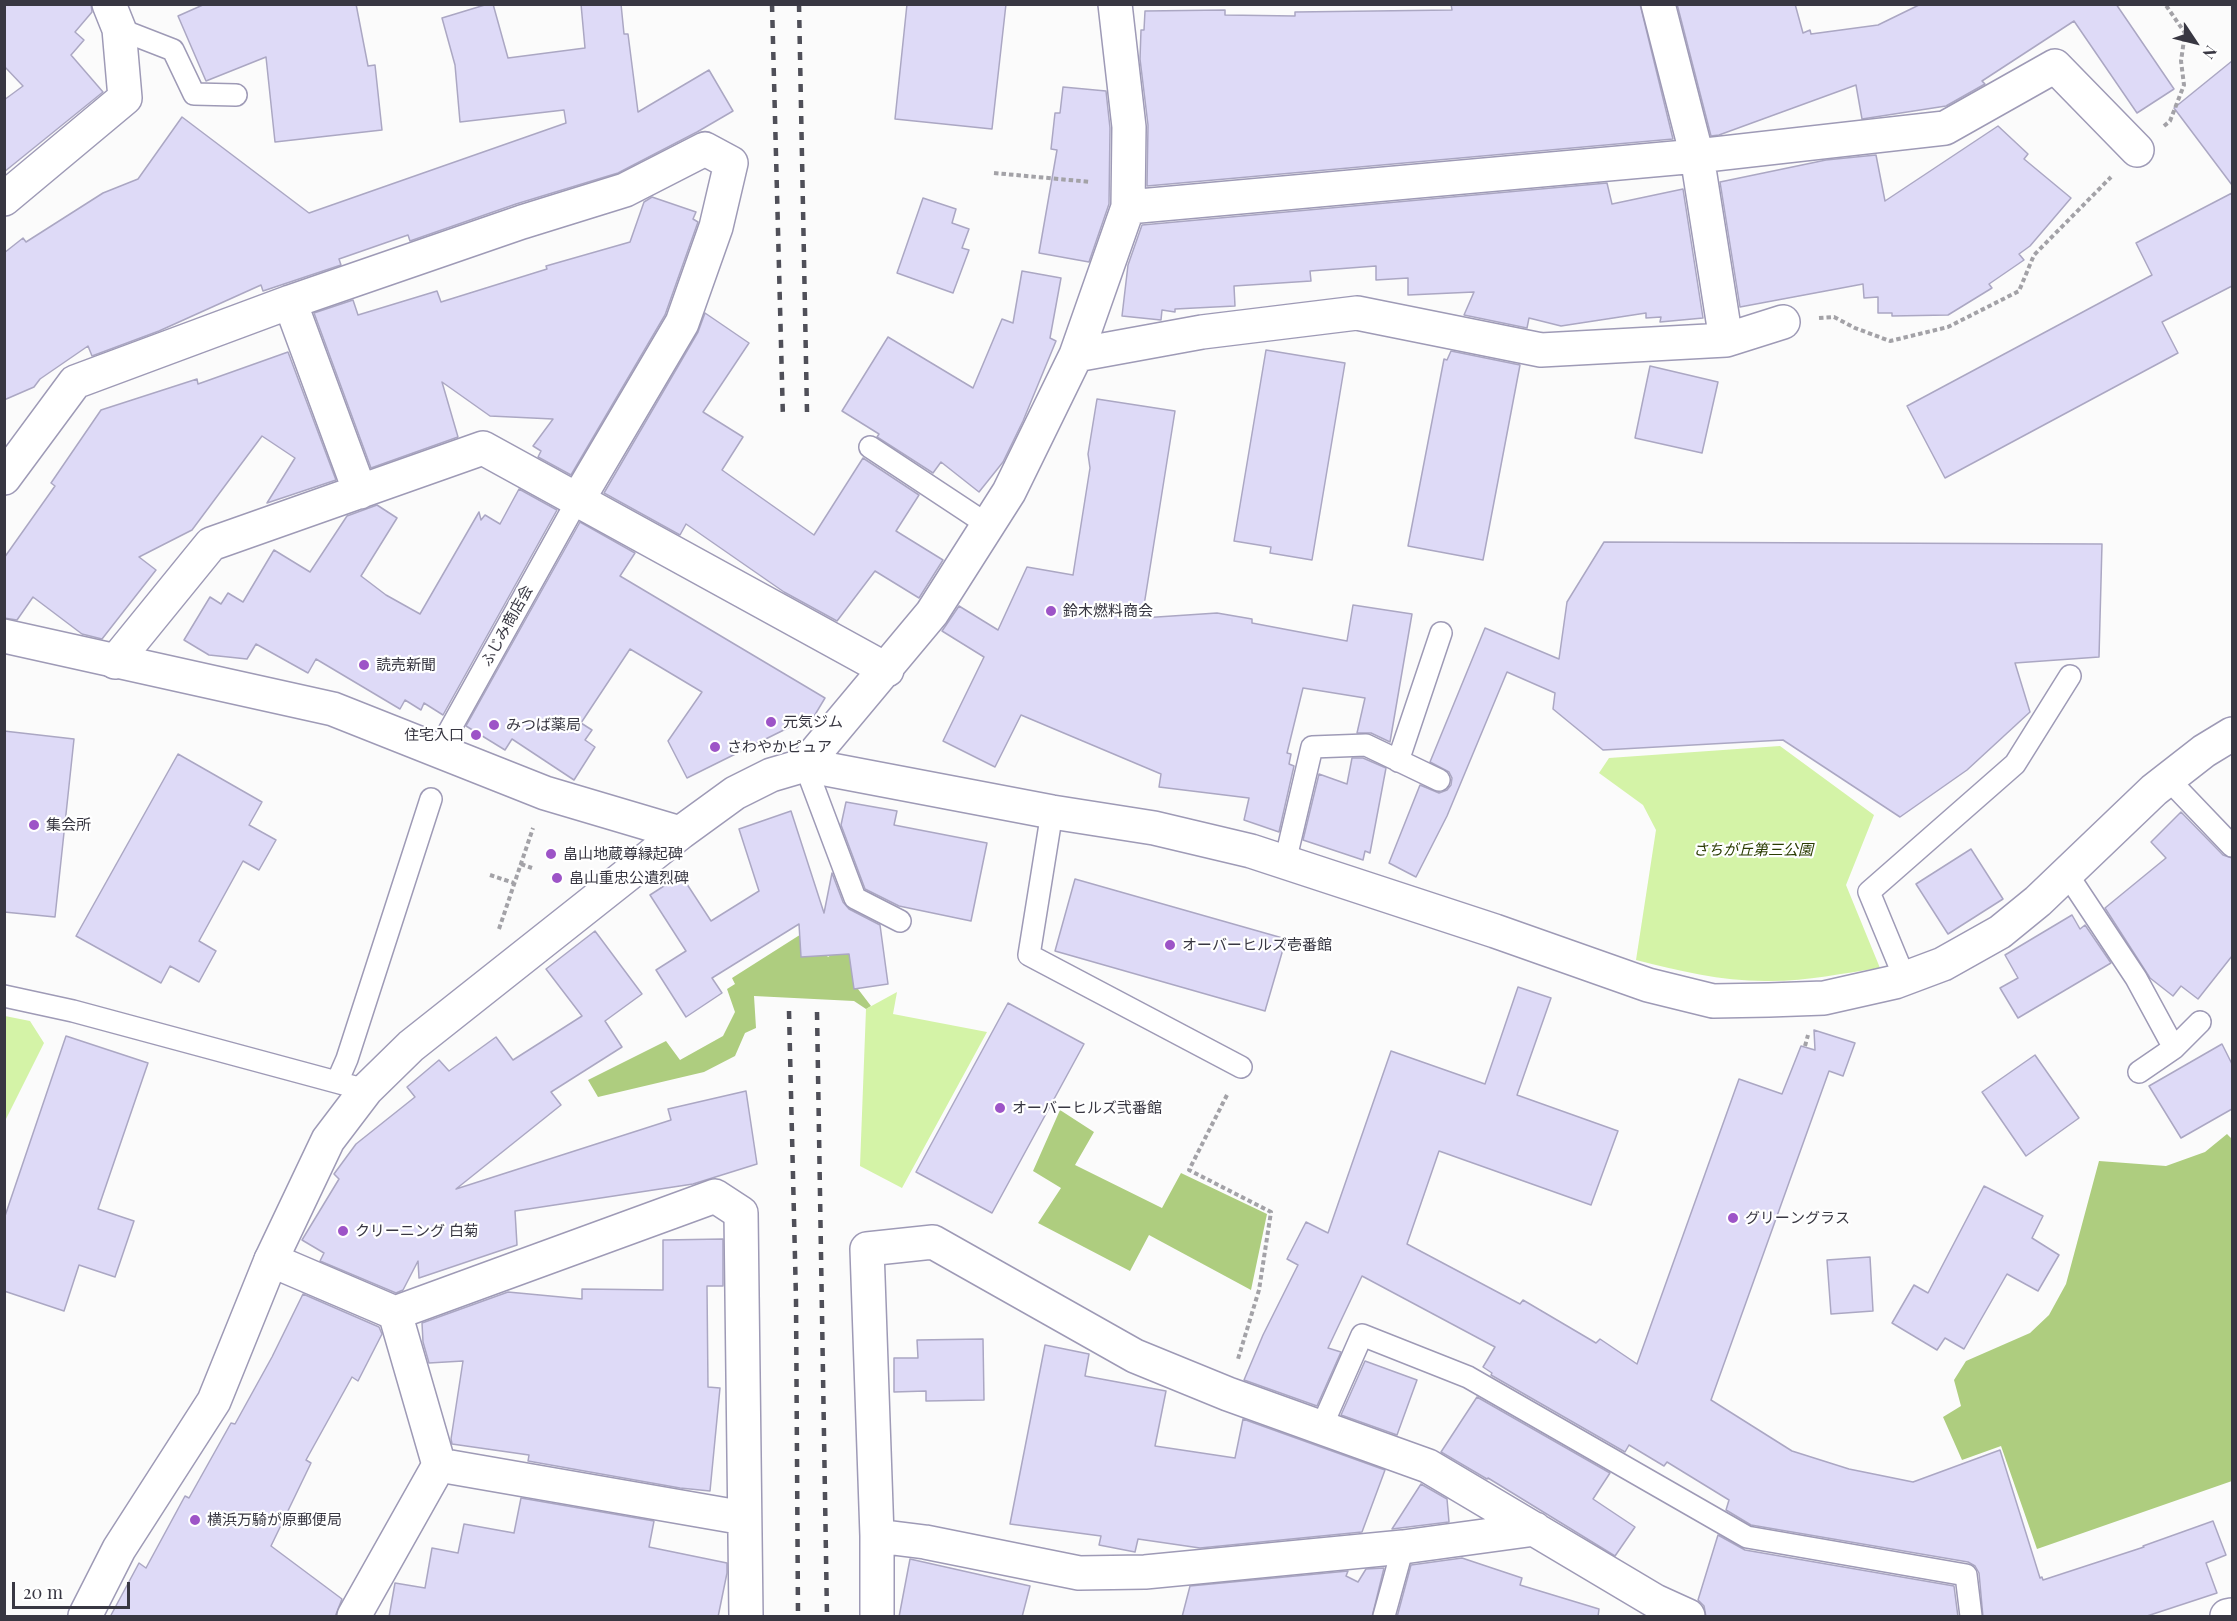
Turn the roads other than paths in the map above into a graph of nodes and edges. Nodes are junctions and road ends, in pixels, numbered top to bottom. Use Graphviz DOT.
graph roads {
  1 [pos="1115,4"];
  2 [pos="1658,4"];
  3 [pos="114,17"];
  4 [pos="236,95"];
  5 [pos="2137,150"];
  6 [pos="1697,156"];
  7 [pos="1128,196"];
  8 [pos="4,199"];
  9 [pos="290,302"];
  10 [pos="1784,322"];
  11 [pos="1726,340"];
  12 [pos="1076,355"];
  13 [pos="870,447"];
  14 [pos="4,478"];
  15 [pos="360,492"];
  16 [pos="577,501"];
  17 [pos="988,525"];
  18 [pos="1441,633"];
  19 [pos="4,636"];
  20 [pos="116,662"];
  21 [pos="887,670"];
  22 [pos="2070,676"];
  23 [pos="2232,734"];
  24 [pos="438,751"];
  25 [pos="1398,760"];
  26 [pos="805,765"];
  27 [pos="2168,779"];
  28 [pos="1439,780"];
  29 [pos="431,799"];
  30 [pos="1052,812"];
  31 [pos="680,833"];
  32 [pos="2232,846"];
  33 [pos="1285,862"];
  34 [pos="2067,874"];
  35 [pos="900,921"];
  36 [pos="1905,979"];
  37 [pos="4,996"];
  38 [pos="2200,1022"];
  39 [pos="2174,1048"];
  40 [pos="1241,1068"];
  41 [pos="2139,1072"];
  42 [pos="352,1086"];
  43 [pos="271,1260"];
  44 [pos="395,1313"];
  45 [pos="1321,1428"];
  46 [pos="439,1465"];
  47 [pos="744,1518"];
  48 [pos="1535,1529"];
  49 [pos="877,1536"];
  50 [pos="1403,1547"];
  51 [pos="2232,1615"];
  52 [pos="85,1617"];
  53 [pos="354,1617"];
  54 [pos="746,1617"];
  55 [pos="877,1617"];
  56 [pos="1384,1617"];
  57 [pos="1688,1617"];
  58 [pos="1971,1617"];
  59 [pos="2227,1617"];
  1 -- 7 [label="street"];
  2 -- 6 [label="street"];
  3 -- 4 [label="lane"];
  3 -- 8 [label="street"];
  5 -- 6 [label="street"];
  6 -- 7 [label="street"];
  6 -- 11 [label="street"];
  7 -- 12 [label="street"];
  9 -- 14 [label="street"];
  9 -- 15 [label="street"];
  9 -- 16 [label="street"];
  10 -- 11 [label="street"];
  11 -- 12 [label="street"];
  12 -- 17 [label="street"];
  13 -- 17 [label="lane"];
  15 -- 16 [label="street"];
  15 -- 20 [label="street"];
  16 -- 21 [label="street"];
  16 -- 24 [label="lane, ふじみ商店会"];
  17 -- 21 [label="street"];
  18 -- 25 [label="lane"];
  19 -- 20 [label="street"];
  20 -- 24 [label="street"];
  21 -- 26 [label="street"];
  22 -- 36 [label="lane"];
  23 -- 27 [label="street"];
  24 -- 31 [label="street"];
  25 -- 28 [label="lane"];
  25 -- 33 [label="lane"];
  26 -- 30 [label="street"];
  26 -- 31 [label="street"];
  26 -- 35 [label="lane"];
  27 -- 32 [label="lane"];
  27 -- 34 [label="street"];
  29 -- 42 [label="lane"];
  30 -- 33 [label="street"];
  30 -- 40 [label="lane"];
  31 -- 42 [label="street"];
  33 -- 36 [label="street"];
  34 -- 36 [label="street"];
  34 -- 39 [label="lane"];
  37 -- 42 [label="lane"];
  38 -- 39 [label="lane"];
  39 -- 41 [label="lane"];
  42 -- 43 [label="street"];
  43 -- 44 [label="street"];
  43 -- 52 [label="street"];
  44 -- 46 [label="street"];
  44 -- 47 [label="street"];
  45 -- 48 [label="street"];
  45 -- 49 [label="street"];
  45 -- 58 [label="lane"];
  46 -- 47 [label="street"];
  46 -- 53 [label="street"];
  47 -- 54 [label="street"];
  48 -- 50 [label="street"];
  48 -- 57 [label="street"];
  49 -- 50 [label="street"];
  49 -- 55 [label="street"];
  50 -- 56 [label="lane"];
  51 -- 59 [label="street"];
}
